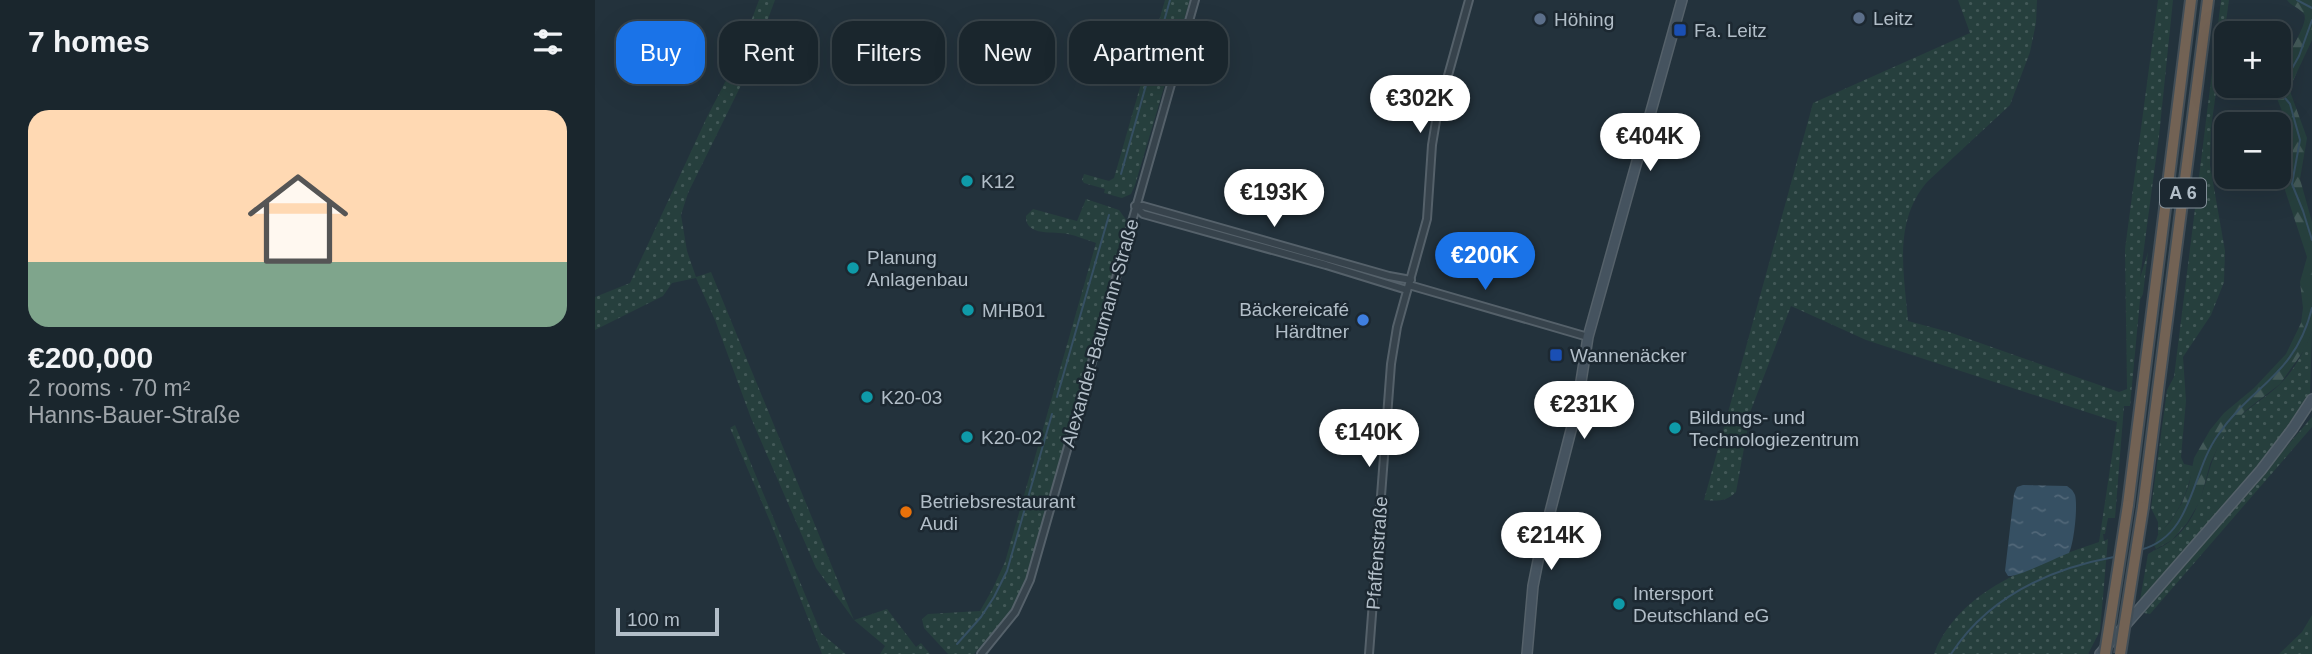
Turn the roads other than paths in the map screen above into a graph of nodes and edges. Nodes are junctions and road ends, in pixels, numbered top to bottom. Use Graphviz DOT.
graph roads {
  1 [pos="1195,0"];
  2 [pos="1469,0"];
  3 [pos="1682,0"];
  4 [pos="2191,0"];
  5 [pos="2208,0"];
  6 [pos="1135,206"];
  7 [pos="1327,261"];
  8 [pos="1409,285"];
  9 [pos="1588,337"];
  10 [pos="2312,398"];
  11 [pos="981,654"];
  12 [pos="1369,654"];
  13 [pos="1527,654"];
  14 [pos="2102,654"];
  15 [pos="2120,654"];
  1 -- 6 [label="street, Alexander-Baumann-Straße"];
  2 -- 8 [label="street, Pfaffenstraße"];
  3 -- 9 [label="street"];
  4 -- 14 [label="highway, A 6, bridge"];
  5 -- 15 [label="highway, A 6, bridge"];
  6 -- 7 [label="street"];
  6 -- 11 [label="street, Alexander-Baumann-Straße"];
  7 -- 8 [label="street"];
  7 -- 8 [label="street"];
  8 -- 9 [label="street"];
  8 -- 12 [label="street, Pfaffenstraße"];
  9 -- 13 [label="street"];
  10 -- 14 [label="street"];
}
